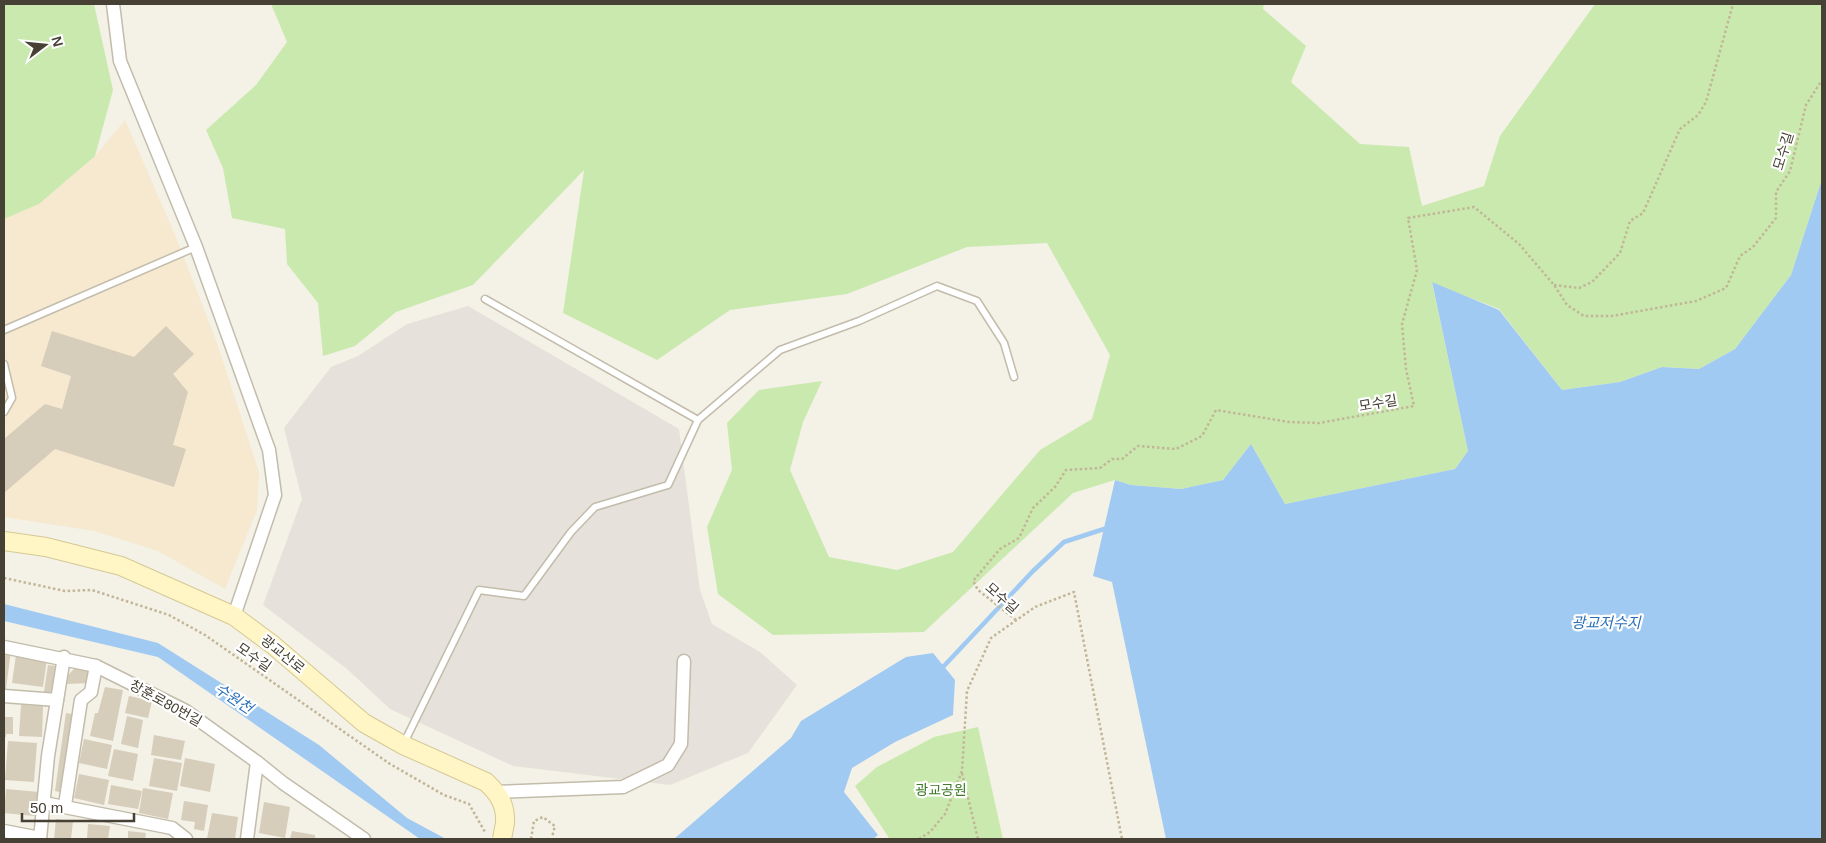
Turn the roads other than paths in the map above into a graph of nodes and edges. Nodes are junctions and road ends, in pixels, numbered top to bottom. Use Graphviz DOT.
graph roads {
  1 [pos="113,4"];
  2 [pos="196,247"];
  3 [pos="485,299"];
  4 [pos="4,330"];
  5 [pos="4,364"];
  6 [pos="1014,377"];
  7 [pos="4,412"];
  8 [pos="698,420"];
  9 [pos="4,541"];
  10 [pos="234,616"];
  11 [pos="4,647"];
  12 [pos="64,657"];
  13 [pos="684,661"];
  14 [pos="96,666"];
  15 [pos="4,696"];
  16 [pos="58,700"];
  17 [pos="403,745"];
  18 [pos="257,762"];
  19 [pos="497,792"];
  20 [pos="44,803"];
  21 [pos="65,805"];
  22 [pos="4,831"];
  23 [pos="503,831"];
  24 [pos="40,839"];
  25 [pos="186,839"];
  26 [pos="247,839"];
  27 [pos="364,839"];
  1 -- 2 [label="street"];
  2 -- 4 [label="lane"];
  2 -- 10 [label="street"];
  3 -- 8 [label="lane"];
  5 -- 7 [label="lane"];
  6 -- 8 [label="lane"];
  8 -- 17 [label="lane"];
  9 -- 10 [label="street, 광교산로"];
  10 -- 17 [label="street, 광교산로"];
  11 -- 12 [label="street, 창훈로80번길"];
  12 -- 14 [label="street, 창훈로80번길"];
  12 -- 16 [label="street"];
  13 -- 19 [label="street"];
  14 -- 18 [label="street, 창훈로80번길"];
  14 -- 21 [label="street"];
  15 -- 16 [label="street"];
  16 -- 20 [label="street"];
  17 -- 19 [label="street, 광교산로"];
  18 -- 26 [label="street"];
  18 -- 27 [label="street, 창훈로80번길"];
  19 -- 23 [label="street"];
  20 -- 21 [label="street"];
  20 -- 24 [label="street"];
  21 -- 25 [label="street"];
  22 -- 24 [label="street"];
}
